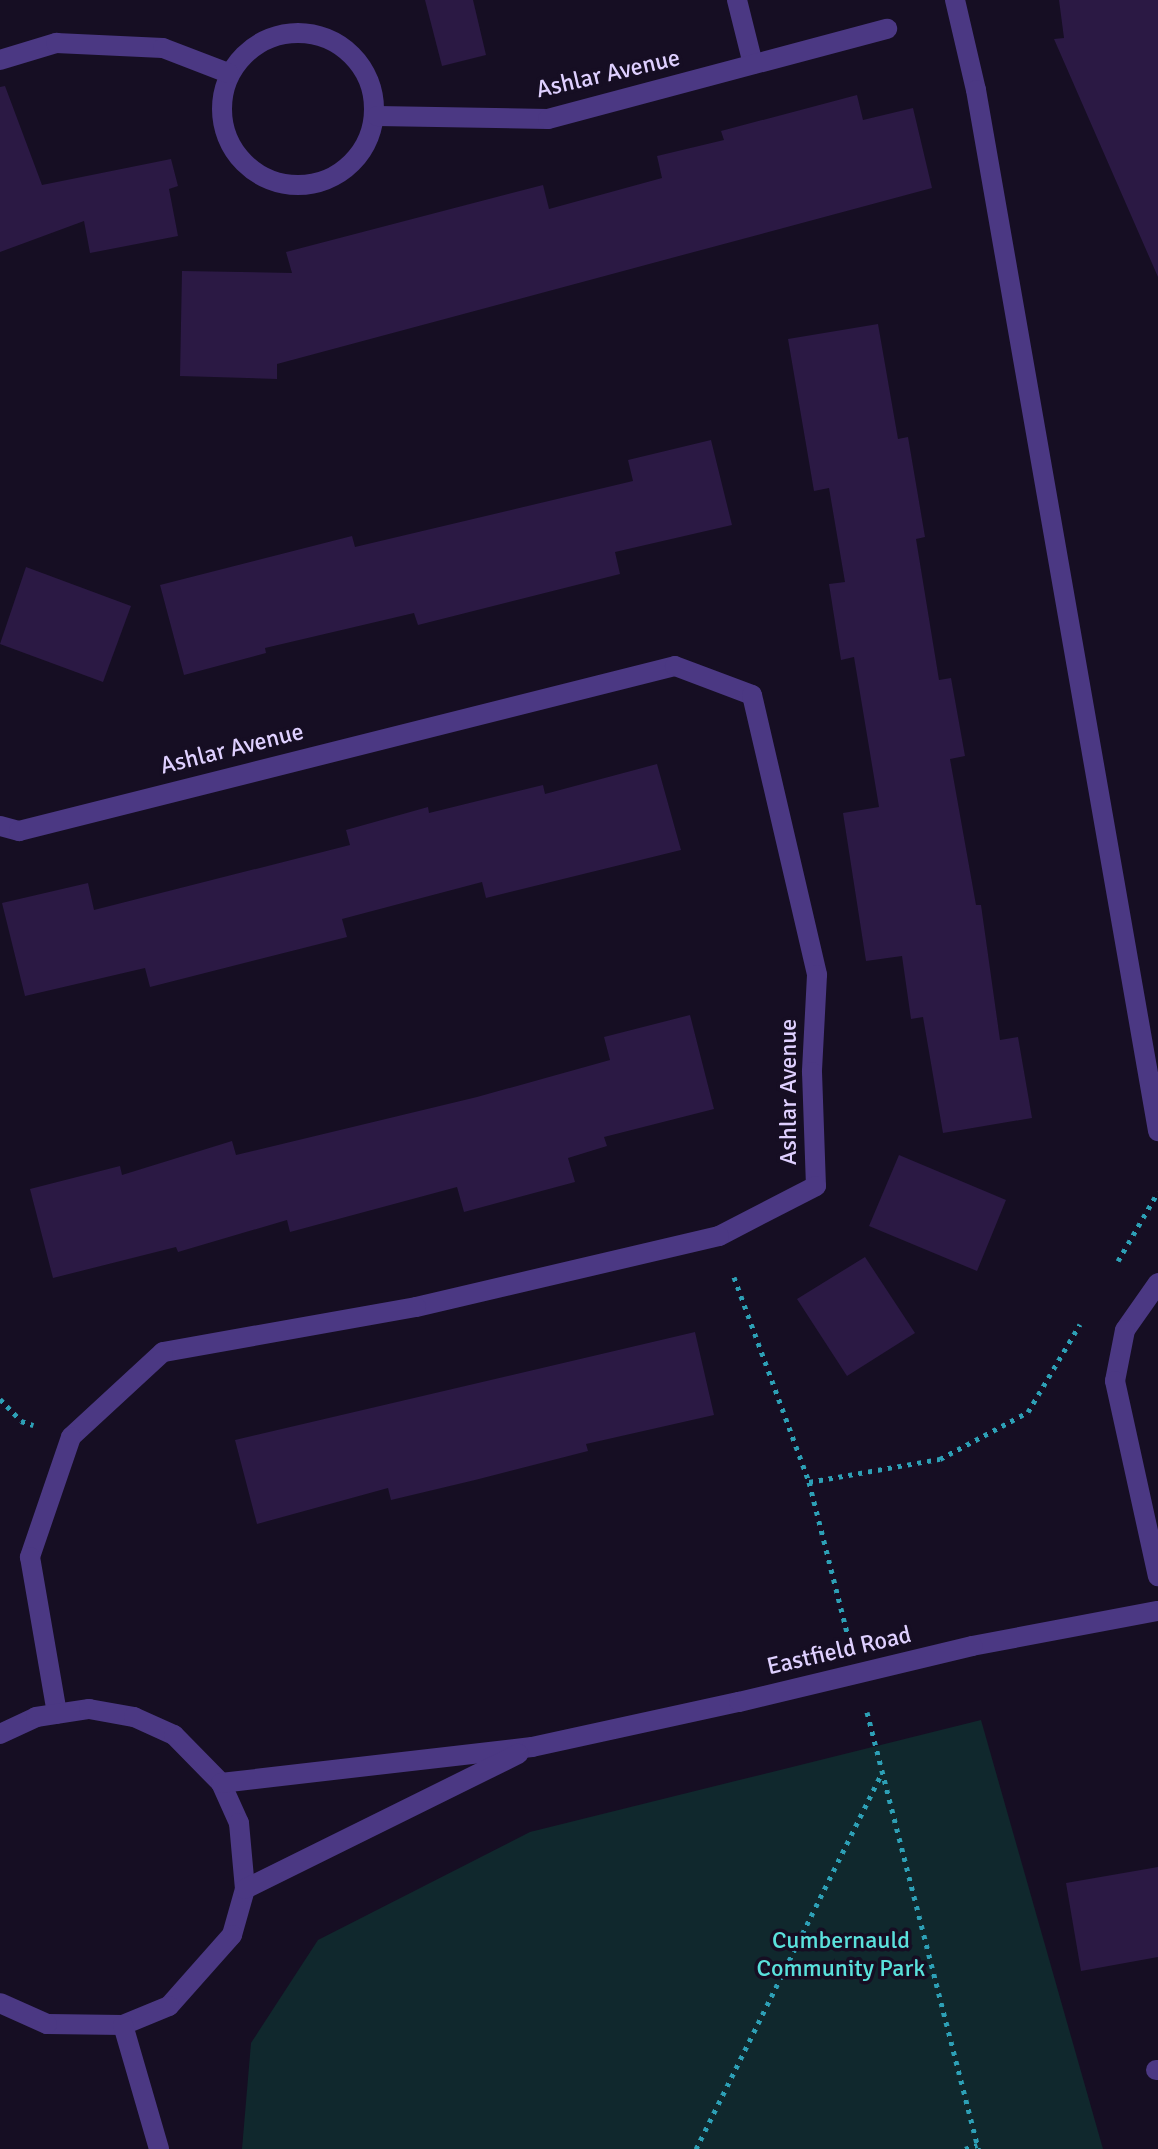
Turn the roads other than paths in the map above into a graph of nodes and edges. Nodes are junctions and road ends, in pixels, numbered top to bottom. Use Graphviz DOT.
graph roads {
  1 [pos="737,0"];
  2 [pos="955,0"];
  3 [pos="887,29"];
  4 [pos="0,60"];
  5 [pos="753,64"];
  6 [pos="228,73"];
  7 [pos="377,116"];
  8 [pos="0,826"];
  9 [pos="1158,1131"];
  10 [pos="1158,1283"];
  11 [pos="1158,1576"];
  12 [pos="1158,1611"];
  13 [pos="57,1714"];
  14 [pos="0,1734"];
  15 [pos="532,1747"];
  16 [pos="221,1783"];
  17 [pos="245,1889"];
  18 [pos="0,2003"];
  19 [pos="123,2025"];
  20 [pos="159,2149"];
  1 -- 5 [label="street"];
  2 -- 9 [label="street"];
  3 -- 5 [label="street, Ashlar Avenue"];
  4 -- 6 [label="street"];
  5 -- 7 [label="street, Ashlar Avenue"];
  6 -- 7 [label="street"];
  6 -- 7 [label="street"];
  8 -- 13 [label="street, Ashlar Avenue"];
  10 -- 11 [label="street"];
  12 -- 15 [label="street, Eastfield Road, bridge"];
  13 -- 14 [label="street"];
  13 -- 16 [label="street"];
  15 -- 16 [label="street, Eastfield Road"];
  15 -- 17 [label="street, Eastfield Road"];
  16 -- 17 [label="street"];
  17 -- 19 [label="street"];
  18 -- 19 [label="street"];
  19 -- 20 [label="street"];
}
